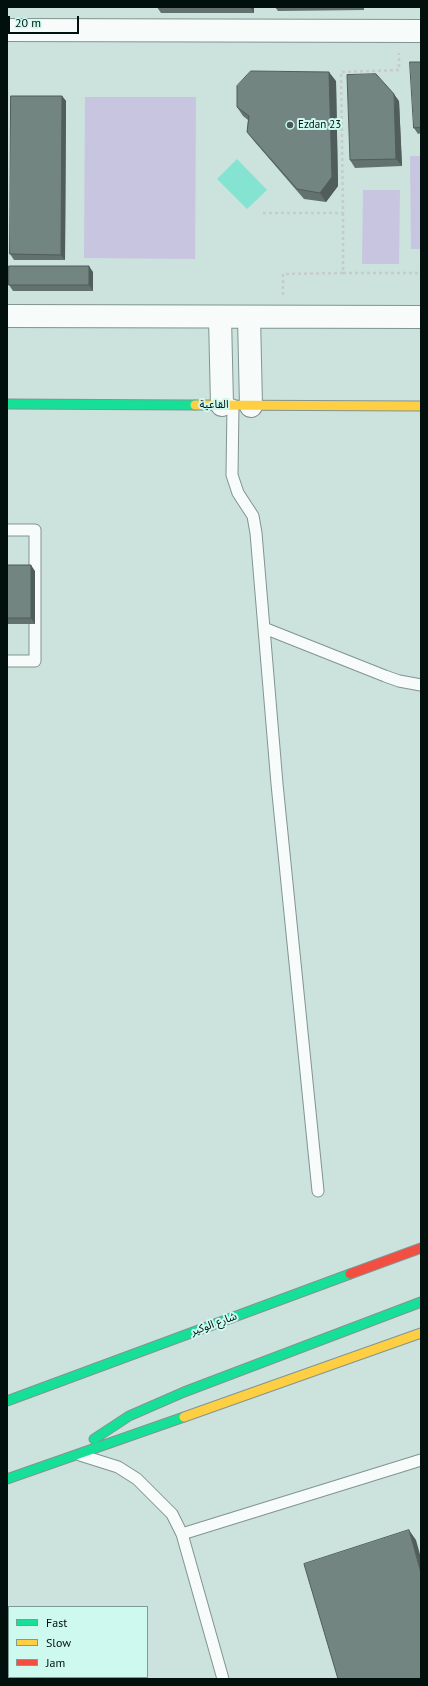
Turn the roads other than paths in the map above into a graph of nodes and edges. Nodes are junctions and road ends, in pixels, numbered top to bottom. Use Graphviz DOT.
graph roads {
  1 [pos="7,30"];
  2 [pos="421,32"];
  3 [pos="7,316"];
  4 [pos="220,317"];
  5 [pos="249,317"];
  6 [pos="421,317"];
  7 [pos="7,404"];
  8 [pos="235,406"];
  9 [pos="421,406"];
  10 [pos="7,530"];
  11 [pos="264,628"];
  12 [pos="7,661"];
  13 [pos="421,685"];
  14 [pos="318,1191"];
  15 [pos="421,1248"];
  16 [pos="421,1302"];
  17 [pos="421,1333"];
  18 [pos="7,1401"];
  19 [pos="76,1454"];
  20 [pos="421,1460"];
  21 [pos="7,1479"];
  22 [pos="182,1534"];
  23 [pos="223,1679"];
  1 -- 2 [label="street"];
  3 -- 4 [label="street"];
  4 -- 5 [label="street"];
  4 -- 8 [label="street"];
  5 -- 6 [label="street"];
  5 -- 8 [label="street"];
  7 -- 8 [label="main road, القاعية"];
  8 -- 9 [label="main road, القاعية"];
  8 -- 11 [label="lane"];
  10 -- 12 [label="lane"];
  11 -- 13 [label="lane"];
  11 -- 14 [label="lane"];
  15 -- 18 [label="main road, شارع الوكير"];
  16 -- 19 [label="main road"];
  17 -- 19 [label="main road"];
  19 -- 21 [label="main road"];
  19 -- 22 [label="lane"];
  20 -- 22 [label="lane"];
  22 -- 23 [label="lane"];
}
